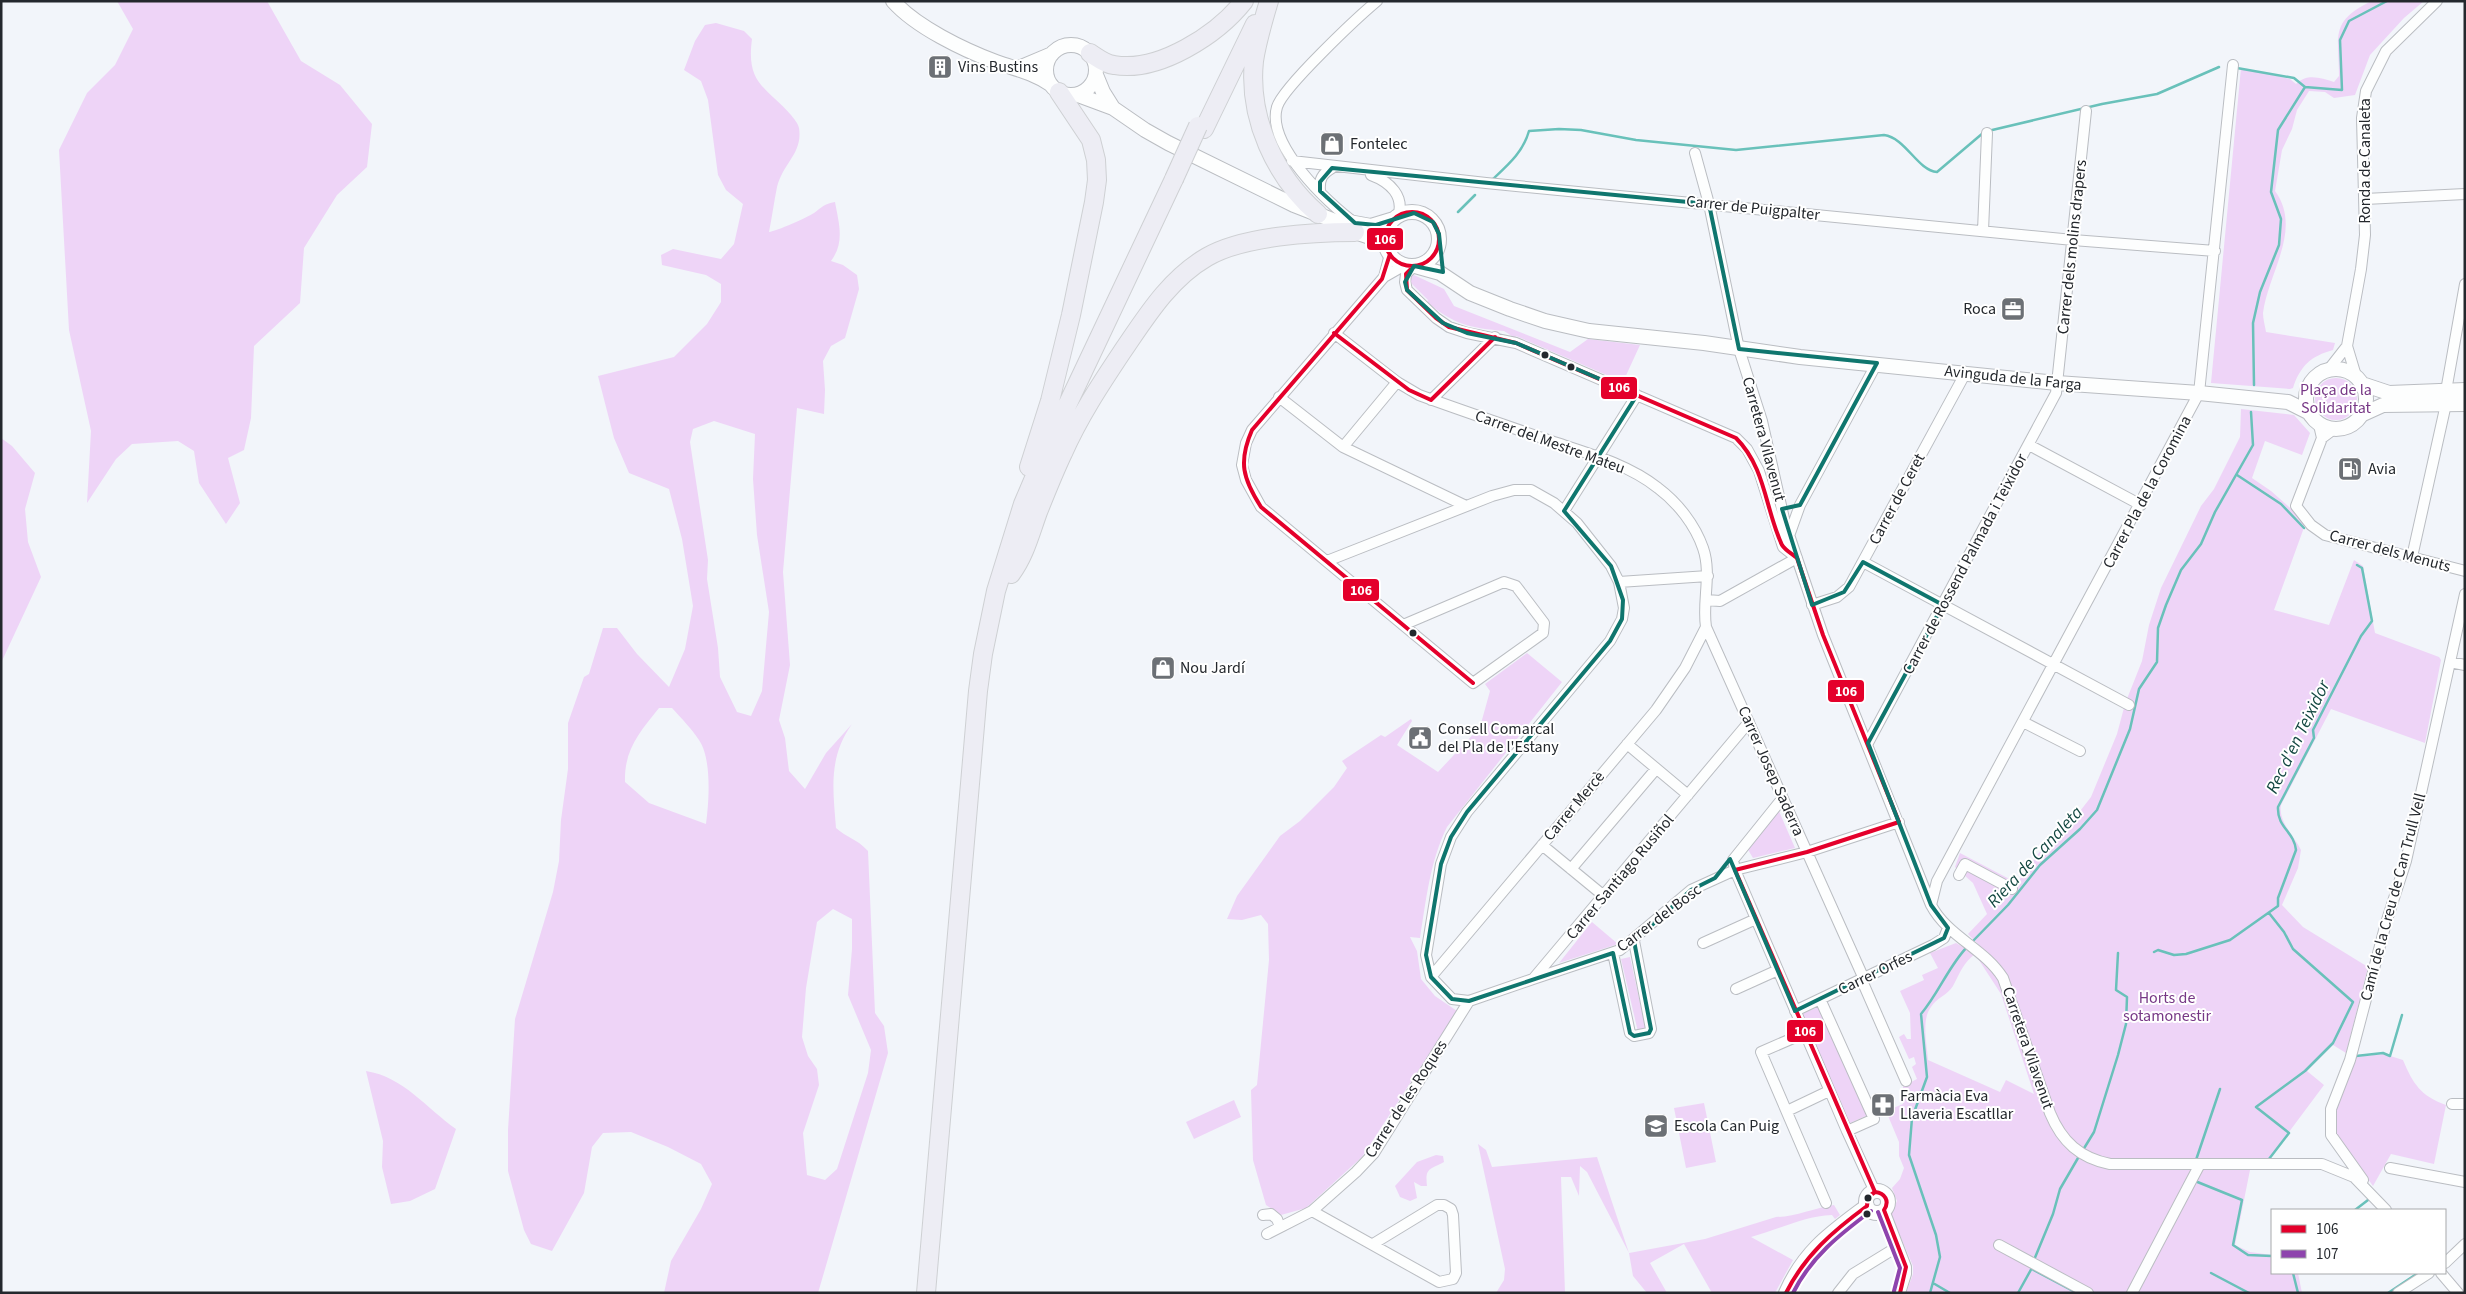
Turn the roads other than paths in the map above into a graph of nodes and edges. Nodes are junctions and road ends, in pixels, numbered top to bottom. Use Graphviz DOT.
graph roads {
  1 [pos="893,1"];
  2 [pos="1244,1"];
  3 [pos="1256,1"];
  4 [pos="1267,1"];
  5 [pos="1377,1"];
  6 [pos="2437,1"];
  7 [pos="1090,53"];
  8 [pos="1052,54"];
  9 [pos="2232,65"];
  10 [pos="1019,68"];
  11 [pos="1096,75"];
  12 [pos="1054,88"];
  13 [pos="1078,95"];
  14 [pos="1113,108"];
  15 [pos="2086,111"];
  16 [pos="1201,127"];
  17 [pos="1987,134"];
  18 [pos="1695,153"];
  19 [pos="1292,162"];
  20 [pos="1332,168"];
  21 [pos="1361,171"];
  22 [pos="1320,191"];
  23 [pos="2465,194"];
  24 [pos="2365,199"];
  25 [pos="1709,204"];
  26 [pos="1318,214"];
  27 [pos="1396,218"];
  28 [pos="1350,226"];
  29 [pos="1983,231"];
  30 [pos="2072,240"];
  31 [pos="1438,247"];
  32 [pos="1388,250"];
  33 [pos="2215,251"];
  34 [pos="1411,266"];
  35 [pos="1445,276"];
  36 [pos="1384,277"];
  37 [pos="2465,284"];
  38 [pos="1334,333"];
  39 [pos="1495,337"];
  40 [pos="2348,346"];
  41 [pos="1739,348"];
  42 [pos="1877,363"];
  43 [pos="2329,369"];
  44 [pos="1965,374"];
  45 [pos="2359,380"];
  46 [pos="1397,382"];
  47 [pos="2057,383"];
  48 [pos="2465,390"];
  49 [pos="2199,393"];
  50 [pos="1637,395"];
  51 [pos="2305,395"];
  52 [pos="1279,397"];
  53 [pos="2446,398"];
  54 [pos="1431,400"];
  55 [pos="2288,402"];
  56 [pos="2465,404"];
  57 [pos="2308,412"];
  58 [pos="2361,415"];
  59 [pos="2321,431"];
  60 [pos="2029,445"];
  61 [pos="1343,447"];
  62 [pos="1598,457"];
  63 [pos="1780,500"];
  64 [pos="1800,505"];
  65 [pos="2141,505"];
  66 [pos="1466,506"];
  67 [pos="1564,511"];
  68 [pos="1790,533"];
  69 [pos="2412,557"];
  70 [pos="1797,558"];
  71 [pos="1327,561"];
  72 [pos="1863,562"];
  73 [pos="1007,571"];
  74 [pos="2465,571"];
  75 [pos="1708,576"];
  76 [pos="1619,582"];
  77 [pos="2465,594"];
  78 [pos="1706,600"];
  79 [pos="1812,605"];
  80 [pos="1943,605"];
  81 [pos="1403,625"];
  82 [pos="1706,627"];
  83 [pos="2450,662"];
  84 [pos="2055,665"];
  85 [pos="2465,665"];
  86 [pos="2129,705"];
  87 [pos="1749,722"];
  88 [pos="2023,722"];
  89 [pos="1868,743"];
  90 [pos="1626,744"];
  91 [pos="2080,751"];
  92 [pos="1656,769"];
  93 [pos="1688,796"];
  94 [pos="1782,799"];
  95 [pos="1899,822"];
  96 [pos="1542,845"];
  97 [pos="1742,846"];
  98 [pos="1807,852"];
  99 [pos="1754,864"];
  100 [pos="1571,869"];
  101 [pos="1734,870"];
  102 [pos="1958,876"];
  103 [pos="1714,878"];
  104 [pos="1921,880"];
  105 [pos="1938,881"];
  106 [pos="2012,889"];
  107 [pos="1604,896"];
  108 [pos="1931,905"];
  109 [pos="1756,919"];
  110 [pos="1948,928"];
  111 [pos="1634,941"];
  112 [pos="1703,943"];
  113 [pos="1613,953"];
  114 [pos="1778,970"];
  115 [pos="1431,977"];
  116 [pos="1864,979"];
  117 [pos="1533,980"];
  118 [pos="1736,989"];
  119 [pos="1820,999"];
  120 [pos="1469,1000"];
  121 [pos="1795,1011"];
  122 [pos="1804,1033"];
  123 [pos="1906,1080"];
  124 [pos="1830,1091"];
  125 [pos="2452,1104"];
  126 [pos="2465,1104"];
  127 [pos="1787,1111"];
  128 [pos="1846,1131"];
  129 [pos="2200,1164"];
  130 [pos="2390,1168"];
  131 [pos="2465,1182"];
  132 [pos="2367,1188"];
  133 [pos="1875,1192"];
  134 [pos="1826,1203"];
  135 [pos="1867,1206"];
  136 [pos="2385,1209"];
  137 [pos="1884,1210"];
  138 [pos="1312,1211"];
  139 [pos="1263,1215"];
  140 [pos="1280,1227"];
  141 [pos="1267,1234"];
  142 [pos="1373,1244"];
  143 [pos="2465,1244"];
  144 [pos="1999,1245"];
  145 [pos="1897,1247"];
  146 [pos="2446,1262"];
  147 [pos="2427,1274"];
  148 [pos="2442,1274"];
  149 [pos="926,1293"];
  150 [pos="936,1293"];
  151 [pos="1786,1293"];
  152 [pos="1838,1293"];
  153 [pos="1900,1293"];
  154 [pos="2088,1293"];
  155 [pos="2132,1293"];
  156 [pos="2398,1293"];
  157 [pos="2458,1293"];
  1 -- 10 [label="street"];
  2 -- 7 [label="highway"];
  3 -- 16 [label="highway"];
  4 -- 16 [label="highway"];
  4 -- 26 [label="highway"];
  5 -- 19 [label="street"];
  6 -- 24 [label="street, Ronda de Canaleta"];
  7 -- 8 [label="street"];
  7 -- 11 [label="street"];
  8 -- 10 [label="street"];
  8 -- 12 [label="street"];
  9 -- 33 [label="street, Carrer Pla de la Coromina"];
  10 -- 12 [label="street"];
  11 -- 13 [label="street"];
  11 -- 14 [label="street"];
  12 -- 13 [label="street"];
  12 -- 73 [label="highway"];
  13 -- 14 [label="street"];
  14 -- 26 [label="street"];
  15 -- 30 [label="street, Carrer dels molins drapers"];
  16 -- 73 [label="highway"];
  17 -- 29 [label="street"];
  18 -- 25 [label="street, Carretera Vilavenut"];
  19 -- 20 [label="street, Carrer de Puigpalter"];
  19 -- 22 [label="street"];
  20 -- 21 [label="street, Carrer de Puigpalter"];
  20 -- 22 [label="street"];
  21 -- 25 [label="street, Carrer de Puigpalter"];
  21 -- 27 [label="street"];
  22 -- 28 [label="street"];
  23 -- 24 [label="street"];
  24 -- 40 [label="street, Ronda de Canaleta"];
  25 -- 29 [label="street, Carrer de Puigpalter"];
  25 -- 41 [label="street, Carretera Vilavenut"];
  26 -- 28 [label="street"];
  27 -- 28 [label="street"];
  27 -- 31 [label="street"];
  27 -- 32 [label="street"];
  28 -- 32 [label="street"];
  28 -- 73 [label="highway"];
  29 -- 30 [label="street, Carrer de Puigpalter"];
  30 -- 33 [label="street, Carrer de Puigpalter"];
  30 -- 47 [label="street, Carrer dels molins drapers"];
  31 -- 34 [label="street"];
  31 -- 35 [label="street"];
  32 -- 34 [label="street"];
  32 -- 36 [label="street"];
  33 -- 49 [label="street, Carrer Pla de la Coromina"];
  34 -- 35 [label="street"];
  34 -- 36 [label="street"];
  34 -- 39 [label="street"];
  35 -- 41 [label="street"];
  36 -- 38 [label="street"];
  37 -- 53 [label="street"];
  38 -- 46 [label="street, Carrer del Mestre Mateu"];
  38 -- 52 [label="street"];
  39 -- 50 [label="street"];
  39 -- 54 [label="street"];
  40 -- 43 [label="street, Ronda de Canaleta"];
  40 -- 45 [label="street, Ronda de Canaleta"];
  41 -- 42 [label="street, Avinguda de la Farga"];
  41 -- 63 [label="street, Carretera Vilavenut"];
  42 -- 44 [label="street, Avinguda de la Farga"];
  42 -- 64 [label="street"];
  43 -- 45 [label="street"];
  43 -- 51 [label="street"];
  44 -- 47 [label="street, Avinguda de la Farga"];
  44 -- 72 [label="street, Carrer de Ceret"];
  45 -- 53 [label="street"];
  45 -- 58 [label="street"];
  46 -- 54 [label="street, Carrer del Mestre Mateu"];
  46 -- 61 [label="street"];
  47 -- 49 [label="street, Avinguda de la Farga"];
  47 -- 60 [label="street, Carrer de Rossend Palmada i Teixidor"];
  48 -- 53 [label="street"];
  49 -- 55 [label="street, Avinguda de la Farga"];
  49 -- 65 [label="street, Carrer Pla de la Coromina"];
  50 -- 62 [label="street"];
  50 -- 70 [label="street"];
  51 -- 55 [label="street, Avinguda de la Farga"];
  51 -- 57 [label="street"];
  52 -- 61 [label="street"];
  52 -- 71 [label="street"];
  53 -- 56 [label="street"];
  53 -- 58 [label="street"];
  53 -- 69 [label="street"];
  54 -- 62 [label="street, Carrer del Mestre Mateu"];
  55 -- 57 [label="street, Avinguda de la Farga"];
  57 -- 59 [label="street"];
  58 -- 59 [label="street"];
  59 -- 69 [label="street, Carrer dels Menuts"];
  60 -- 65 [label="street"];
  60 -- 80 [label="street, Carrer de Rossend Palmada i Teixidor"];
  61 -- 66 [label="street"];
  62 -- 67 [label="street"];
  62 -- 75 [label="street, Carrer del Mestre Mateu"];
  63 -- 64 [label="street"];
  63 -- 68 [label="street, Carretera Vilavenut"];
  64 -- 68 [label="street"];
  65 -- 84 [label="street, Carrer Pla de la Coromina"];
  66 -- 67 [label="street"];
  66 -- 71 [label="street"];
  67 -- 76 [label="street"];
  68 -- 70 [label="street, Carretera Vilavenut"];
  69 -- 74 [label="street, Carrer dels Menuts"];
  70 -- 78 [label="street"];
  70 -- 79 [label="street, Carretera Vilavenut"];
  71 -- 81 [label="street"];
  72 -- 79 [label="street, Carrer de Ceret"];
  72 -- 80 [label="street"];
  73 -- 149 [label="highway"];
  73 -- 150 [label="highway"];
  75 -- 76 [label="street"];
  75 -- 78 [label="street, Carrer del Mestre Mateu"];
  76 -- 115 [label="street"];
  77 -- 83 [label="street, Camí de la Creu de Can Trull Vell"];
  78 -- 82 [label="street, Carrer del Mestre Mateu"];
  79 -- 89 [label="street, Carretera Vilavenut"];
  80 -- 84 [label="street"];
  80 -- 89 [label="street, Carrer de Rossend Palmada i Teixidor"];
  81 -- 81 [label="street"];
  82 -- 87 [label="street, Carrer Josep Saderra"];
  82 -- 90 [label="street, Carrer Mercè"];
  83 -- 85 [label="street"];
  83 -- 132 [label="street, Camí de la Creu de Can Trull Vell"];
  84 -- 86 [label="street"];
  84 -- 88 [label="street, Carrer Pla de la Coromina"];
  87 -- 93 [label="street, Carrer Santiago Rusiñol"];
  87 -- 94 [label="street, Carrer Josep Saderra"];
  88 -- 91 [label="street"];
  88 -- 105 [label="street, Carrer Pla de la Coromina"];
  89 -- 95 [label="street, Carretera Vilavenut"];
  90 -- 92 [label="street"];
  90 -- 96 [label="street, Carrer Mercè"];
  92 -- 93 [label="street"];
  92 -- 100 [label="street"];
  93 -- 107 [label="street, Carrer Santiago Rusiñol"];
  94 -- 97 [label="street"];
  94 -- 98 [label="street, Carrer Josep Saderra"];
  95 -- 98 [label="street, Carrer del Bosc"];
  95 -- 104 [label="street, Carretera Vilavenut"];
  96 -- 100 [label="street"];
  96 -- 115 [label="street, Carrer Mercè"];
  97 -- 99 [label="street"];
  97 -- 101 [label="street"];
  97 -- 103 [label="street"];
  98 -- 99 [label="street, Carrer del Bosc"];
  98 -- 116 [label="street, Carrer Josep Saderra"];
  99 -- 101 [label="street, Carrer del Bosc"];
  100 -- 107 [label="street"];
  101 -- 103 [label="street, Carrer del Bosc"];
  101 -- 109 [label="street"];
  102 -- 106 [label="street"];
  103 -- 111 [label="street, Carrer del Bosc"];
  104 -- 105 [label="street"];
  104 -- 108 [label="street, Carretera Vilavenut"];
  105 -- 108 [label="street, Carrer Pla de la Coromina"];
  107 -- 117 [label="street, Carrer Santiago Rusiñol"];
  108 -- 110 [label="street, Carretera Vilavenut"];
  109 -- 112 [label="street"];
  109 -- 114 [label="street"];
  110 -- 116 [label="street, Carrer Orfes"];
  110 -- 129 [label="street, Carretera Vilavenut"];
  111 -- 113 [label="street, Carrer del Bosc"];
  111 -- 113 [label="street"];
  113 -- 117 [label="street, Carrer del Bosc"];
  114 -- 118 [label="street"];
  114 -- 121 [label="street"];
  115 -- 120 [label="street"];
  116 -- 119 [label="street, Carrer Orfes"];
  116 -- 123 [label="street, Carrer Josep Saderra"];
  117 -- 120 [label="street"];
  119 -- 121 [label="street, Carrer Orfes"];
  119 -- 128 [label="street"];
  120 -- 138 [label="street, Carrer de les Roques"];
  121 -- 122 [label="street"];
  122 -- 124 [label="street"];
  122 -- 127 [label="street"];
  124 -- 127 [label="street"];
  124 -- 128 [label="street"];
  125 -- 126 [label="street"];
  127 -- 134 [label="street"];
  128 -- 133 [label="street"];
  129 -- 132 [label="street, Carretera Vilavenut"];
  129 -- 155 [label="street"];
  130 -- 131 [label="street"];
  132 -- 136 [label="street, Carretera Vilavenut"];
  133 -- 135 [label="street"];
  133 -- 137 [label="street"];
  135 -- 137 [label="street"];
  135 -- 151 [label="street"];
  137 -- 145 [label="street"];
  138 -- 140 [label="street, Carrer de les Roques"];
  138 -- 142 [label="street"];
  139 -- 140 [label="street"];
  140 -- 141 [label="street, Carrer de les Roques"];
  142 -- 142 [label="street"];
  143 -- 146 [label="street"];
  144 -- 154 [label="street"];
  145 -- 152 [label="street"];
  145 -- 153 [label="street"];
  147 -- 156 [label="street"];
  148 -- 157 [label="street"];
}
